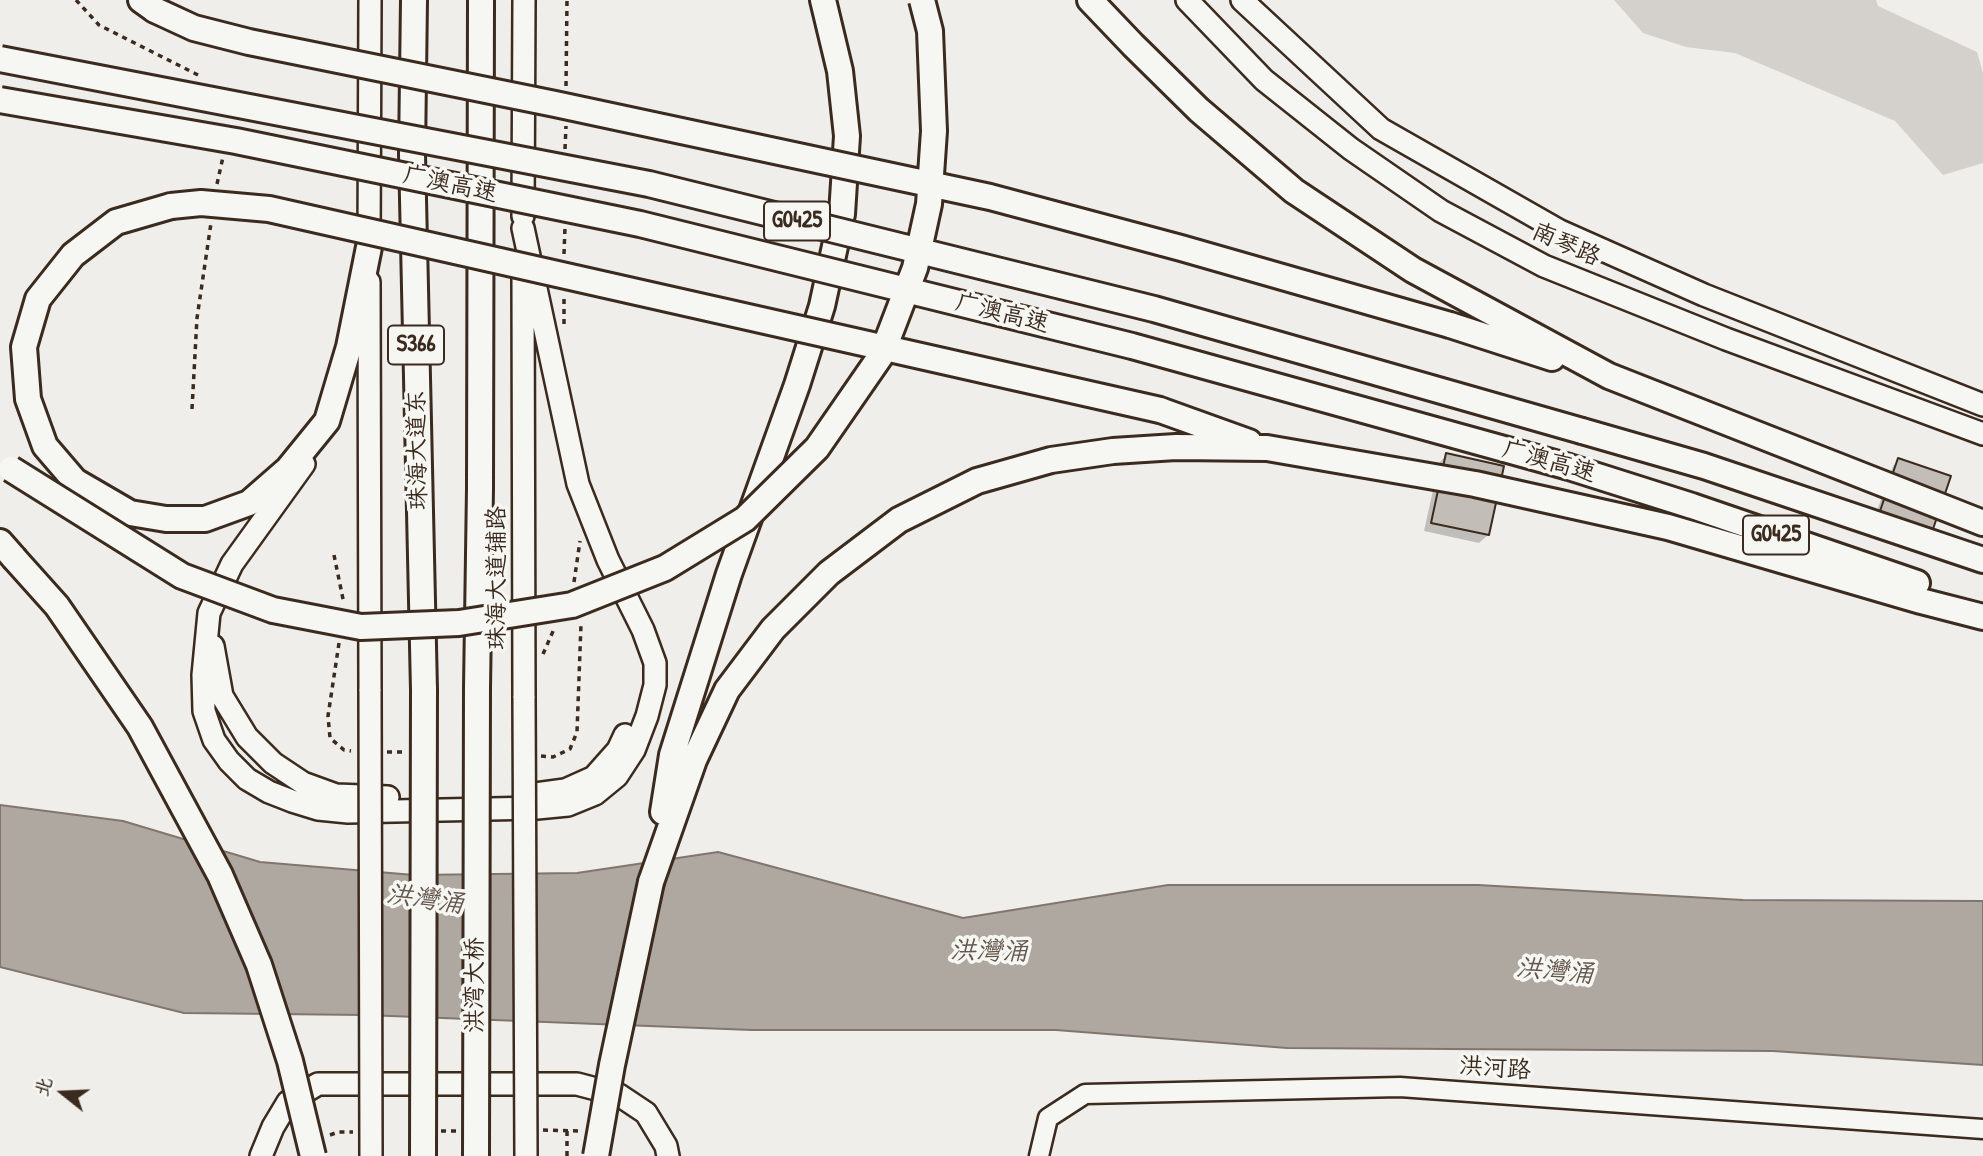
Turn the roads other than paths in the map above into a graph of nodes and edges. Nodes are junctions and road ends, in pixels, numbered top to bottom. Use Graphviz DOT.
graph roads {
  1 [pos="370,0"];
  2 [pos="414,0"];
  3 [pos="481,0"];
  4 [pos="524,0"];
  5 [pos="823,0"];
  6 [pos="922,0"];
  7 [pos="1090,0"];
  8 [pos="1187,0"];
  9 [pos="1242,0"];
  10 [pos="148,5"];
  11 [pos="0,59"];
  12 [pos="0,100"];
  13 [pos="523,228"];
  14 [pos="369,247"];
  15 [pos="1609,376"];
  16 [pos="1983,405"];
  17 [pos="327,421"];
  18 [pos="1983,434"];
  19 [pos="1267,448"];
  20 [pos="5,466"];
  21 [pos="1983,523"];
  22 [pos="7,550"];
  23 [pos="1983,560"];
  24 [pos="1983,606"];
  25 [pos="209,613"];
  26 [pos="1983,617"];
  27 [pos="643,630"];
  28 [pos="683,757"];
  29 [pos="273,1127"];
  30 [pos="1983,1129"];
  31 [pos="261,1156"];
  32 [pos="273,1156"];
  33 [pos="313,1156"];
  34 [pos="371,1156"];
  35 [pos="423,1156"];
  36 [pos="476,1156"];
  37 [pos="526,1156"];
  38 [pos="596,1156"];
  39 [pos="668,1156"];
  40 [pos="1039,1156"];
  1 -- 14 [label="main road"];
  2 -- 35 [label="highway, 珠海大道东 / S366, bridge"];
  3 -- 36 [label="highway, 洪湾大桥 / S366, bridge"];
  4 -- 13 [label="main road, 珠海大道辅路"];
  5 -- 28 [label="highway"];
  6 -- 20 [label="highway, bridge"];
  7 -- 15 [label="highway"];
  8 -- 18 [label="main road, 南琴路"];
  9 -- 16 [label="main road, 南琴路"];
  10 -- 15 [label="highway, bridge"];
  11 -- 23 [label="highway, 广澳高速 / G0425, bridge"];
  12 -- 24 [label="highway, 广澳高速 / G0425, bridge"];
  13 -- 27 [label="main road"];
  13 -- 37 [label="main road, 珠海大道辅路, bridge"];
  14 -- 17 [label="highway"];
  14 -- 34 [label="main road, bridge"];
  15 -- 21 [label="highway"];
  17 -- 19 [label="highway, bridge"];
  17 -- 25 [label="main road"];
  19 -- 26 [label="highway"];
  19 -- 28 [label="highway"];
  22 -- 33 [label="highway, bridge"];
  25 -- 27 [label="main road"];
  25 -- 27 [label="main road"];
  28 -- 38 [label="highway, bridge"];
  29 -- 31 [label="main road"];
  29 -- 32 [label="main road"];
  29 -- 39 [label="main road"];
  30 -- 40 [label="street, 洪河路"];
}
